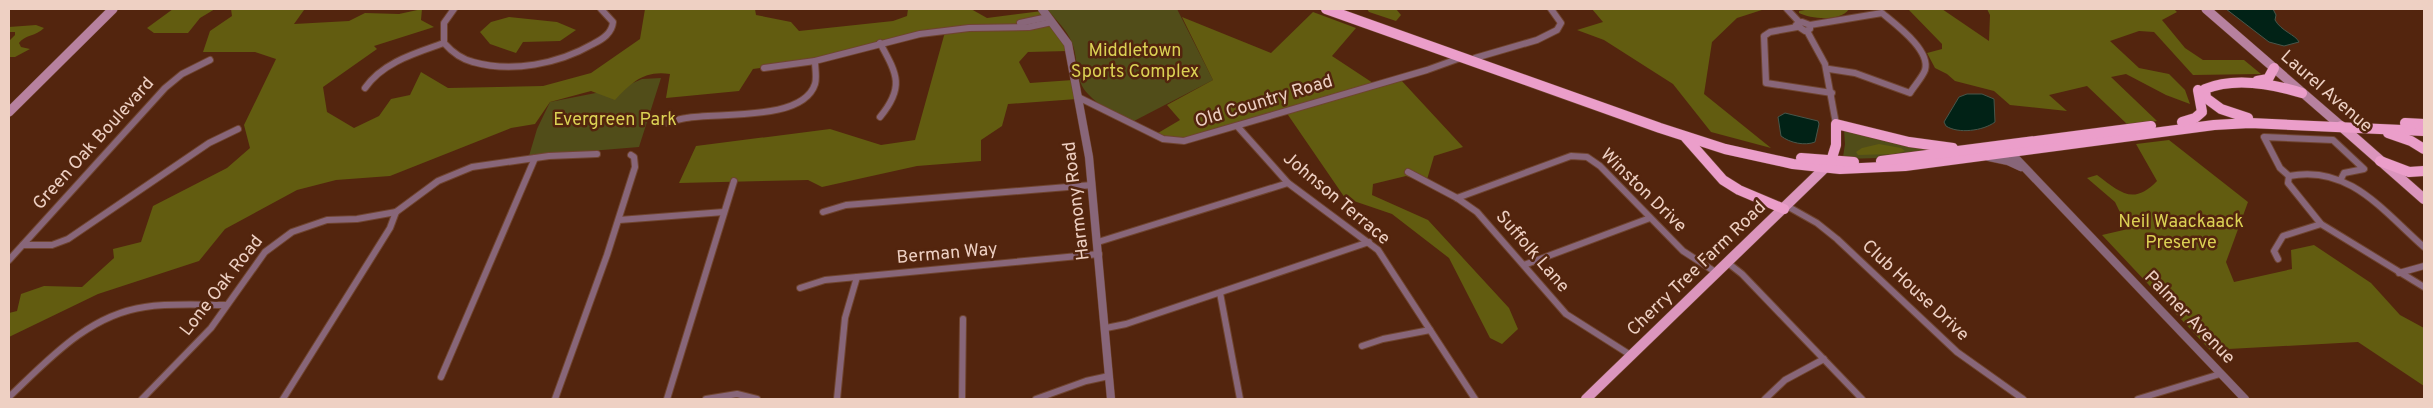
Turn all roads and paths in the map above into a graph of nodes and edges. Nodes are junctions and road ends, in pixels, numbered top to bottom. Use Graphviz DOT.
graph roads {
  1 [pos="113,9"];
  2 [pos="454,9"];
  3 [pos="601,9"];
  4 [pos="1042,9"];
  5 [pos="1326,9"];
  6 [pos="1338,9"];
  7 [pos="1551,9"];
  8 [pos="1786,9"];
  9 [pos="2206,9"];
  10 [pos="1050,19"];
  11 [pos="1798,25"];
  12 [pos="1809,28"];
  13 [pos="444,43"];
  14 [pos="880,43"];
  15 [pos="1463,58"];
  16 [pos="1475,58"];
  17 [pos="210,60"];
  18 [pos="815,61"];
  19 [pos="764,68"];
  20 [pos="2274,68"];
  21 [pos="1829,69"];
  22 [pos="365,88"];
  23 [pos="2302,92"];
  24 [pos="1832,93"];
  25 [pos="1078,97"];
  26 [pos="9,112"];
  27 [pos="880,116"];
  28 [pos="2248,118"];
  29 [pos="2182,122"];
  30 [pos="667,123"];
  31 [pos="1836,124"];
  32 [pos="2338,124"];
  33 [pos="2424,124"];
  34 [pos="1238,126"];
  35 [pos="2362,128"];
  36 [pos="238,129"];
  37 [pos="2424,131"];
  38 [pos="1679,134"];
  39 [pos="2007,149"];
  40 [pos="2424,149"];
  41 [pos="1983,152"];
  42 [pos="597,154"];
  43 [pos="631,155"];
  44 [pos="535,158"];
  45 [pos="2380,161"];
  46 [pos="1829,165"];
  47 [pos="2424,171"];
  48 [pos="1408,172"];
  49 [pos="2029,172"];
  50 [pos="2288,176"];
  51 [pos="2341,179"];
  52 [pos="734,181"];
  53 [pos="1288,183"];
  54 [pos="1092,185"];
  55 [pos="1457,198"];
  56 [pos="2424,199"];
  57 [pos="1786,207"];
  58 [pos="396,212"];
  59 [pos="724,212"];
  60 [pos="823,212"];
  61 [pos="1650,218"];
  62 [pos="619,220"];
  63 [pos="2321,224"];
  64 [pos="1098,242"];
  65 [pos="1369,242"];
  66 [pos="23,245"];
  67 [pos="2424,248"];
  68 [pos="1099,254"];
  69 [pos="9,260"];
  70 [pos="2278,260"];
  71 [pos="1728,263"];
  72 [pos="1524,265"];
  73 [pos="2424,266"];
  74 [pos="1717,273"];
  75 [pos="2398,273"];
  76 [pos="857,278"];
  77 [pos="2424,287"];
  78 [pos="800,288"];
  79 [pos="1220,293"];
  80 [pos="226,305"];
  81 [pos="963,319"];
  82 [pos="1106,328"];
  83 [pos="1430,330"];
  84 [pos="1362,346"];
  85 [pos="1632,356"];
  86 [pos="1824,359"];
  87 [pos="2220,374"];
  88 [pos="1109,376"];
  89 [pos="441,377"];
  90 [pos="9,397"];
  91 [pos="142,399"];
  92 [pos="283,399"];
  93 [pos="555,399"];
  94 [pos="666,399"];
  95 [pos="706,399"];
  96 [pos="757,399"];
  97 [pos="837,399"];
  98 [pos="962,399"];
  99 [pos="1036,399"];
  100 [pos="1111,399"];
  101 [pos="1240,399"];
  102 [pos="1475,399"];
  103 [pos="1586,399"];
  104 [pos="1765,399"];
  105 [pos="1862,399"];
  106 [pos="2023,399"];
  107 [pos="2138,399"];
  108 [pos="2245,399"];
  1 -- 26 [label="main road"];
  2 -- 13 [label="street"];
  3 -- 13 [label="street"];
  4 -- 10 [label="street, Harmony Road"];
  5 -- 15 [label="highway"];
  6 -- 16 [label="highway"];
  7 -- 16 [label="street"];
  8 -- 11 [label="street"];
  9 -- 20 [label="main road, Laurel Avenue"];
  10 -- 14 [label="street"];
  10 -- 25 [label="street, Harmony Road"];
  11 -- 12 [label="street"];
  11 -- 24 [label="street"];
  12 -- 21 [label="street"];
  12 -- 21 [label="street"];
  13 -- 22 [label="street"];
  14 -- 18 [label="street"];
  14 -- 27 [label="street"];
  15 -- 34 [label="street, Old Country Road"];
  15 -- 38 [label="highway"];
  16 -- 46 [label="highway"];
  17 -- 66 [label="street, Green Oak Boulevard"];
  18 -- 19 [label="street"];
  18 -- 30 [label="street"];
  20 -- 23 [label="main road, Laurel Avenue"];
  20 -- 29 [label="highway"];
  21 -- 24 [label="street"];
  23 -- 28 [label="highway"];
  23 -- 32 [label="main road, Laurel Avenue"];
  24 -- 31 [label="street"];
  25 -- 34 [label="street, Old Country Road"];
  25 -- 54 [label="street, Harmony Road"];
  28 -- 29 [label="highway"];
  28 -- 32 [label="highway"];
  29 -- 39 [label="highway"];
  31 -- 41 [label="highway"];
  31 -- 46 [label="highway"];
  32 -- 33 [label="highway"];
  32 -- 35 [label="highway"];
  32 -- 39 [label="highway"];
  32 -- 45 [label="main road, Laurel Avenue"];
  34 -- 53 [label="street, Johnson Terrace"];
  35 -- 37 [label="highway"];
  35 -- 40 [label="highway"];
  36 -- 66 [label="street"];
  38 -- 46 [label="highway"];
  38 -- 57 [label="highway"];
  39 -- 41 [label="highway"];
  39 -- 49 [label="street, Palmer Avenue"];
  41 -- 46 [label="highway"];
  41 -- 49 [label="street, Palmer Avenue"];
  42 -- 44 [label="street, Lone Oak Road"];
  43 -- 62 [label="street"];
  44 -- 58 [label="street, Lone Oak Road"];
  44 -- 89 [label="street"];
  45 -- 47 [label="highway"];
  45 -- 56 [label="main road, Laurel Avenue"];
  46 -- 57 [label="main road, Cherry Tree Farm Road"];
  48 -- 55 [label="street, Suffolk Lane"];
  49 -- 87 [label="street, Palmer Avenue"];
  50 -- 51 [label="street"];
  50 -- 51 [label="street"];
  50 -- 63 [label="street"];
  51 -- 67 [label="street"];
  52 -- 59 [label="street"];
  53 -- 64 [label="street"];
  53 -- 65 [label="street, Johnson Terrace"];
  54 -- 60 [label="street"];
  54 -- 64 [label="street, Harmony Road"];
  55 -- 61 [label="street, Winston Drive"];
  55 -- 72 [label="street, Suffolk Lane"];
  57 -- 71 [label="main road, Cherry Tree Farm Road"];
  57 -- 106 [label="street, Club House Drive"];
  58 -- 80 [label="street, Lone Oak Road"];
  58 -- 92 [label="street"];
  59 -- 62 [label="street"];
  59 -- 94 [label="street"];
  61 -- 72 [label="street"];
  61 -- 74 [label="street, Winston Drive"];
  62 -- 93 [label="street"];
  63 -- 70 [label="street"];
  63 -- 75 [label="street"];
  64 -- 68 [label="street, Harmony Road"];
  65 -- 79 [label="street"];
  65 -- 83 [label="street, Johnson Terrace"];
  66 -- 69 [label="street, Green Oak Boulevard"];
  68 -- 76 [label="street, Berman Way"];
  68 -- 82 [label="street, Harmony Road"];
  71 -- 74 [label="main road, Cherry Tree Farm Road"];
  71 -- 86 [label="street"];
  72 -- 85 [label="street, Suffolk Lane"];
  73 -- 75 [label="street"];
  74 -- 85 [label="main road, Cherry Tree Farm Road"];
  75 -- 77 [label="street"];
  76 -- 78 [label="street, Berman Way"];
  76 -- 97 [label="street"];
  79 -- 82 [label="street"];
  79 -- 101 [label="street"];
  80 -- 90 [label="street"];
  80 -- 91 [label="street, Lone Oak Road"];
  81 -- 98 [label="street"];
  82 -- 88 [label="street, Harmony Road"];
  83 -- 84 [label="street"];
  83 -- 102 [label="street, Johnson Terrace"];
  85 -- 103 [label="main road, Cherry Tree Farm Road"];
  86 -- 104 [label="street"];
  86 -- 105 [label="street"];
  87 -- 107 [label="street"];
  87 -- 108 [label="street, Palmer Avenue"];
  88 -- 99 [label="street"];
  88 -- 100 [label="street, Harmony Road"];
  95 -- 96 [label="street"];
}
